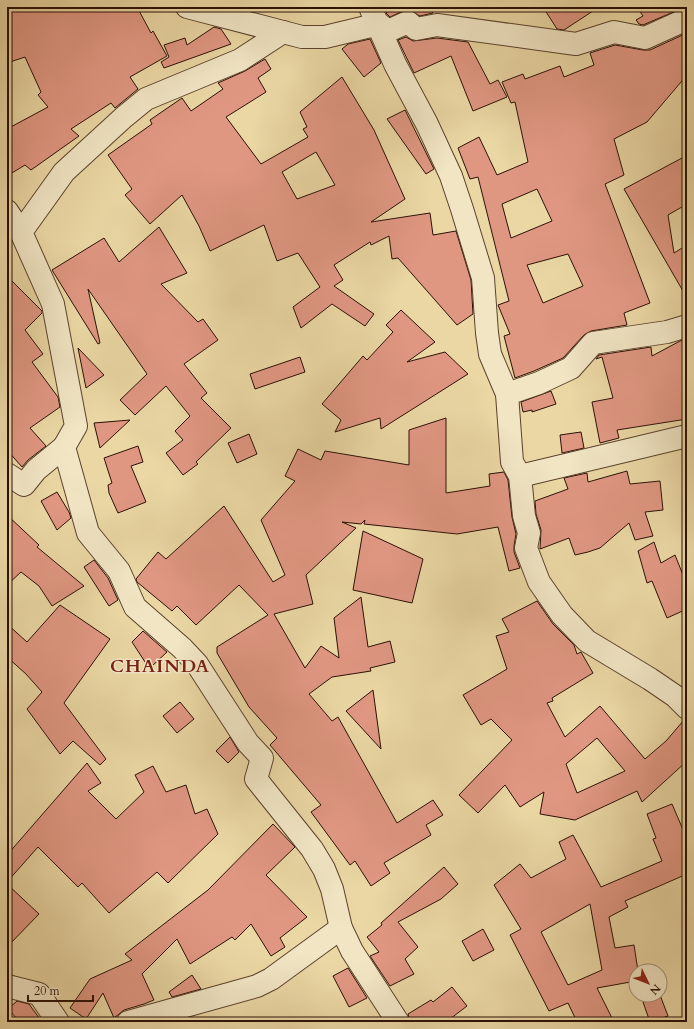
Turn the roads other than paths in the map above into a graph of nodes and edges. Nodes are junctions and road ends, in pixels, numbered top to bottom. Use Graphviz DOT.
graph roads {
  1 [pos="187,7"];
  2 [pos="374,16"];
  3 [pos="687,19"];
  4 [pos="283,32"];
  5 [pos="7,211"];
  6 [pos="21,232"];
  7 [pos="687,326"];
  8 [pos="507,394"];
  9 [pos="687,436"];
  10 [pos="64,447"];
  11 [pos="7,474"];
  12 [pos="520,476"];
  13 [pos="687,708"];
  14 [pos="341,928"];
  15 [pos="7,986"];
  16 [pos="58,1022"];
  17 [pos="128,1022"];
  18 [pos="398,1022"];
  1 -- 4 [label="street"];
  2 -- 3 [label="street"];
  2 -- 4 [label="street"];
  2 -- 8 [label="street"];
  4 -- 6 [label="street"];
  5 -- 6 [label="street"];
  6 -- 10 [label="street"];
  7 -- 8 [label="street"];
  8 -- 12 [label="street"];
  9 -- 12 [label="street"];
  10 -- 11 [label="street"];
  10 -- 14 [label="street"];
  12 -- 13 [label="street"];
  14 -- 17 [label="street"];
  14 -- 18 [label="street"];
  15 -- 16 [label="street"];
}
